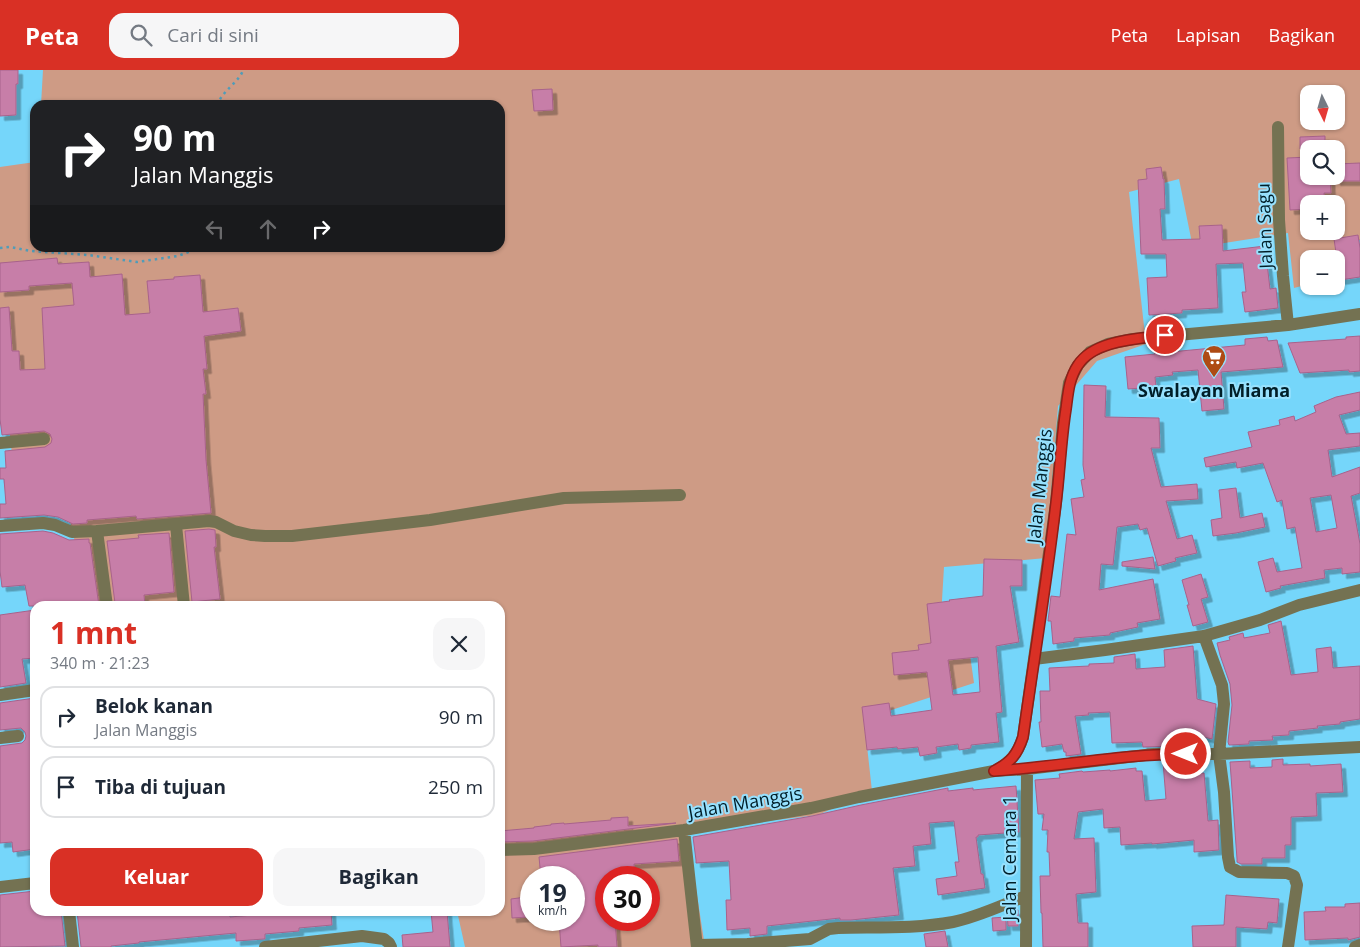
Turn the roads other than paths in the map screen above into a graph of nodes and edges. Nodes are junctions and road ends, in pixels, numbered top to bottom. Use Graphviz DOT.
graph roads {
  1 [pos="1278,127"];
  2 [pos="1360,314"];
  3 [pos="1288,325"];
  4 [pos="44,439"];
  5 [pos="0,443"];
  6 [pos="680,495"];
  7 [pos="176,524"];
  8 [pos="0,526"];
  9 [pos="97,532"];
  10 [pos="1360,590"];
  11 [pos="106,601"];
  12 [pos="184,601"];
  13 [pos="1204,636"];
  14 [pos="1034,659"];
  15 [pos="30,691"];
  16 [pos="0,695"];
  17 [pos="18,736"];
  18 [pos="0,738"];
  19 [pos="1360,747"];
  20 [pos="1219,754"];
  21 [pos="1027,769"];
  22 [pos="994,771"];
  23 [pos="684,830"];
  24 [pos="505,850"];
  25 [pos="30,884"];
  26 [pos="0,887"];
  27 [pos="1026,896"];
  28 [pos="70,916"];
  29 [pos="748,945"];
  30 [pos="1360,945"];
  31 [pos="697,946"];
  32 [pos="73,947"];
  33 [pos="265,947"];
  34 [pos="391,947"];
  35 [pos="1026,947"];
  36 [pos="1288,947"];
  37 [pos="1355,947"];
  1 -- 3 [label="street, Jalan Sagu"];
  2 -- 3 [label="street, Jalan Manggis"];
  3 -- 14 [label="street, Jalan Manggis"];
  4 -- 5 [label="street"];
  6 -- 7 [label="street"];
  7 -- 9 [label="street"];
  7 -- 12 [label="street"];
  8 -- 9 [label="street"];
  9 -- 11 [label="street"];
  10 -- 13 [label="street"];
  13 -- 14 [label="street"];
  13 -- 20 [label="street"];
  14 -- 22 [label="street, Jalan Manggis"];
  15 -- 16 [label="street"];
  17 -- 18 [label="street"];
  19 -- 20 [label="street, Jalan Manggis"];
  20 -- 21 [label="street, Jalan Manggis"];
  20 -- 36 [label="street"];
  21 -- 22 [label="street, Jalan Manggis"];
  21 -- 27 [label="street, Jalan Cemara 1"];
  22 -- 23 [label="street, Jalan Manggis"];
  23 -- 24 [label="street, Jalan Manggis"];
  23 -- 31 [label="street"];
  25 -- 26 [label="street"];
  27 -- 29 [label="street"];
  27 -- 35 [label="street, Jalan Cemara 1"];
  28 -- 32 [label="street"];
  29 -- 31 [label="street"];
  30 -- 37 [label="street"];
  33 -- 34 [label="street"];
}
